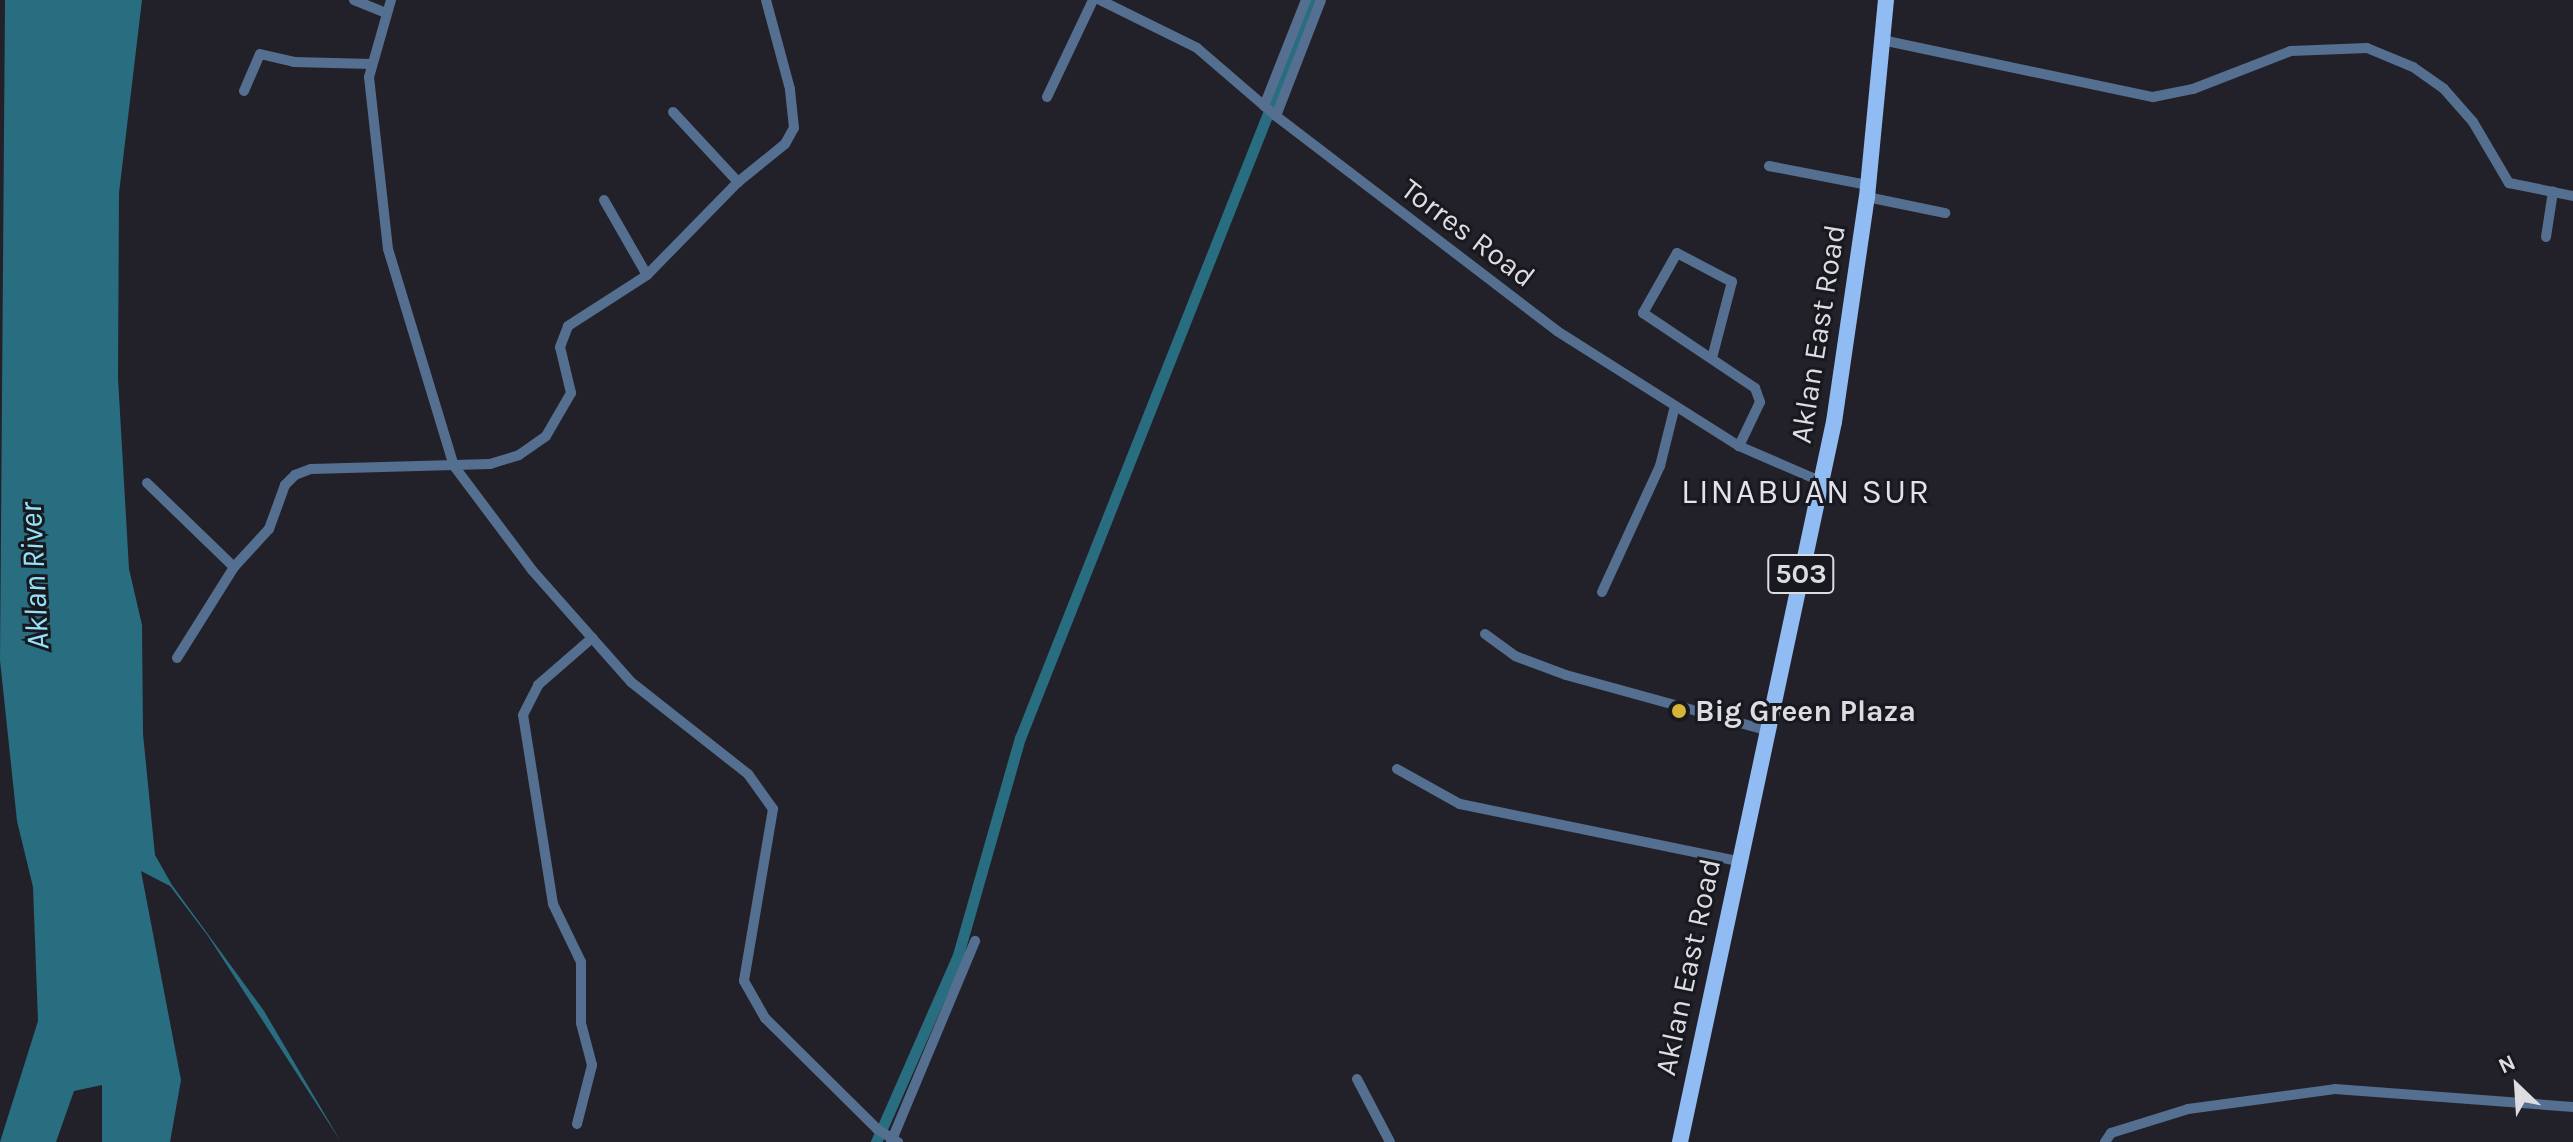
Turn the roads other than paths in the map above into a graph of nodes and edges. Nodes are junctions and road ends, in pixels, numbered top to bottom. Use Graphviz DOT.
graph roads {
  1 [pos="354,0"];
  2 [pos="391,0"];
  3 [pos="766,0"];
  4 [pos="1093,0"];
  5 [pos="1100,0"];
  6 [pos="1306,0"];
  7 [pos="1321,0"];
  8 [pos="1886,0"];
  9 [pos="387,13"];
  10 [pos="1882,40"];
  11 [pos="372,64"];
  12 [pos="244,91"];
  13 [pos="1047,97"];
  14 [pos="1269,110"];
  15 [pos="673,112"];
  16 [pos="1769,166"];
  17 [pos="738,182"];
  18 [pos="1868,191"];
  19 [pos="2553,192"];
  20 [pos="2573,196"];
  21 [pos="604,200"];
  22 [pos="1945,213"];
  23 [pos="2546,237"];
  24 [pos="647,275"];
  25 [pos="1712,358"];
  26 [pos="1675,406"];
  27 [pos="1739,446"];
  28 [pos="454,466"];
  29 [pos="1822,482"];
  30 [pos="147,483"];
  31 [pos="234,567"];
  32 [pos="1602,592"];
  33 [pos="1485,634"];
  34 [pos="592,638"];
  35 [pos="177,658"];
  36 [pos="1766,730"];
  37 [pos="1397,769"];
  38 [pos="1738,861"];
  39 [pos="975,941"];
  40 [pos="1357,1079"];
  41 [pos="2573,1107"];
  42 [pos="577,1124"];
  43 [pos="892,1140"];
  44 [pos="1390,1142"];
  45 [pos="1680,1142"];
  46 [pos="2105,1142"];
  1 -- 9 [label="street"];
  2 -- 9 [label="street"];
  3 -- 17 [label="street"];
  4 -- 13 [label="street"];
  5 -- 14 [label="street, Torres Road"];
  6 -- 14 [label="street"];
  7 -- 14 [label="street"];
  8 -- 10 [label="main road, Aklan East Road / 503"];
  9 -- 11 [label="street"];
  10 -- 18 [label="main road, Aklan East Road / 503"];
  10 -- 19 [label="street"];
  11 -- 12 [label="street"];
  11 -- 28 [label="street"];
  14 -- 26 [label="street, Torres Road"];
  15 -- 17 [label="street"];
  16 -- 18 [label="street"];
  17 -- 24 [label="street"];
  18 -- 22 [label="street"];
  18 -- 29 [label="main road, Aklan East Road / 503"];
  19 -- 20 [label="street"];
  19 -- 23 [label="street"];
  21 -- 24 [label="street"];
  24 -- 28 [label="street"];
  25 -- 25 [label="street"];
  25 -- 27 [label="street"];
  26 -- 27 [label="street, Torres Road"];
  26 -- 32 [label="street"];
  27 -- 29 [label="street, Torres Road"];
  28 -- 31 [label="street"];
  28 -- 34 [label="street"];
  29 -- 36 [label="main road, Aklan East Road / 503"];
  30 -- 31 [label="street"];
  31 -- 35 [label="street"];
  33 -- 36 [label="street"];
  34 -- 42 [label="street"];
  34 -- 43 [label="street"];
  36 -- 38 [label="main road, Aklan East Road / 503"];
  37 -- 38 [label="street"];
  38 -- 45 [label="main road, Aklan East Road / 503"];
  39 -- 43 [label="street"];
  40 -- 44 [label="street"];
  41 -- 46 [label="street"];
}
